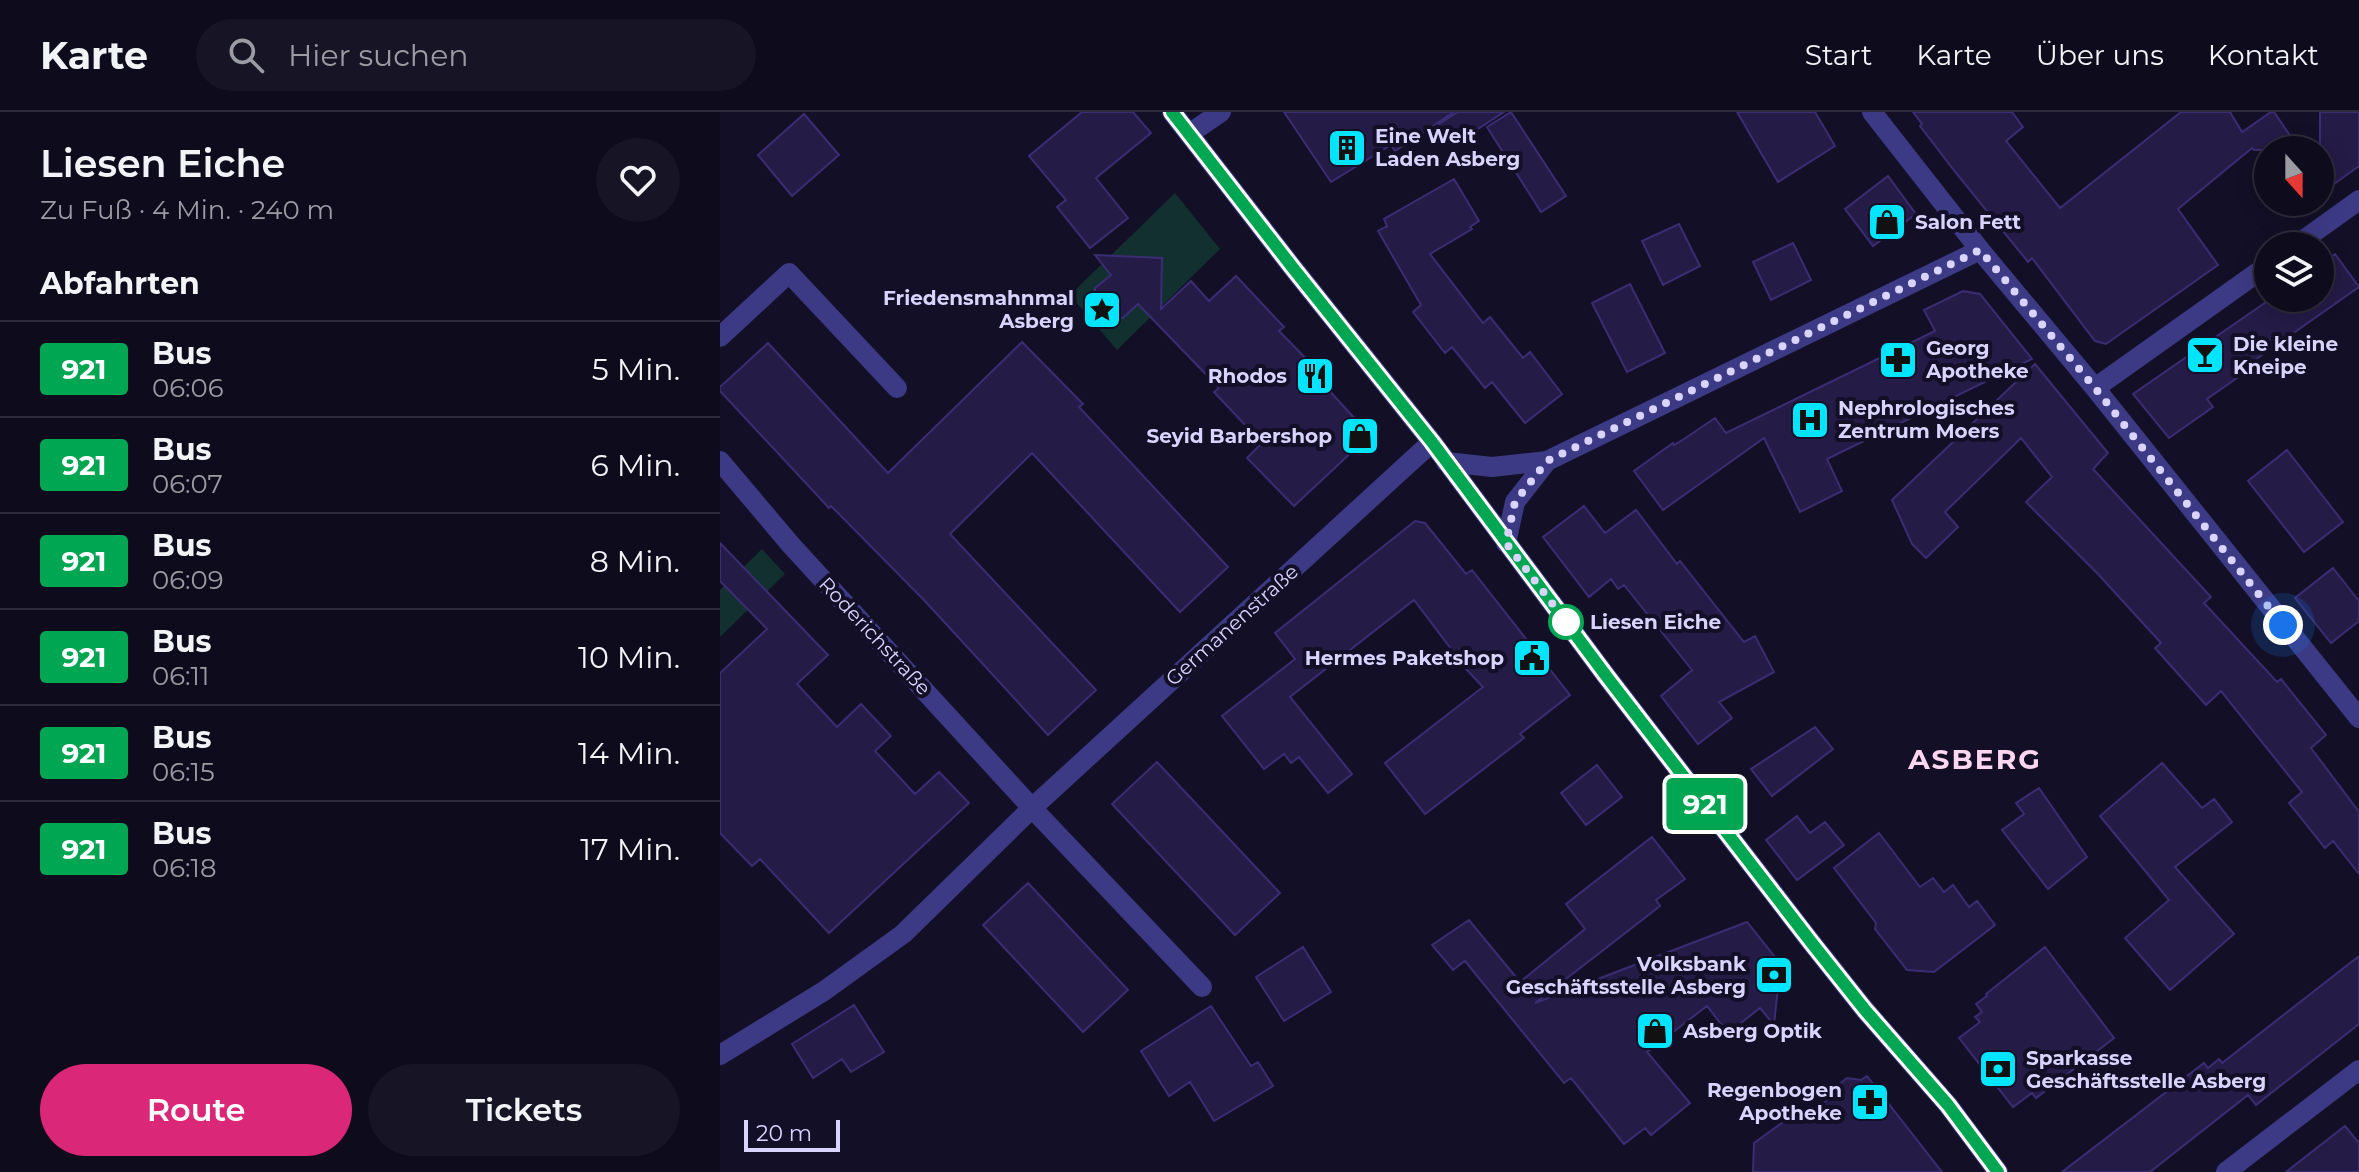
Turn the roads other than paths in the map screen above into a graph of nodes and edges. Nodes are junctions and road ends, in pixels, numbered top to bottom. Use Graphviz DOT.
graph roads {
  1 [pos="1172,112"];
  2 [pos="1221,112"];
  3 [pos="1872,112"];
  4 [pos="1189,134"];
  5 [pos="2359,200"];
  6 [pos="2314,232"];
  7 [pos="1980,250"];
  8 [pos="2254,275"];
  9 [pos="720,337"];
  10 [pos="897,388"];
  11 [pos="2095,388"];
  12 [pos="1432,442"];
  13 [pos="720,461"];
  14 [pos="1547,461"];
  15 [pos="1446,462"];
  16 [pos="1506,543"];
  17 [pos="2359,718"];
  18 [pos="1032,808"];
  19 [pos="1202,987"];
  20 [pos="720,1055"];
  21 [pos="2355,1082"];
  22 [pos="1998,1172"];
  23 [pos="2226,1172"];
  1 -- 4 [label="street"];
  2 -- 4 [label="street"];
  3 -- 7 [label="street"];
  4 -- 12 [label="street"];
  5 -- 6 [label="street"];
  7 -- 11 [label="street"];
  7 -- 14 [label="street"];
  8 -- 11 [label="street"];
  9 -- 10 [label="street"];
  11 -- 17 [label="street"];
  12 -- 15 [label="street"];
  12 -- 18 [label="street, Germanenstraße"];
  13 -- 18 [label="street, Roderichstraße"];
  14 -- 15 [label="street"];
  14 -- 16 [label="street"];
  15 -- 16 [label="street"];
  16 -- 22 [label="street"];
  18 -- 19 [label="street"];
  18 -- 20 [label="street, Germanenstraße"];
  21 -- 23 [label="street"];
}
